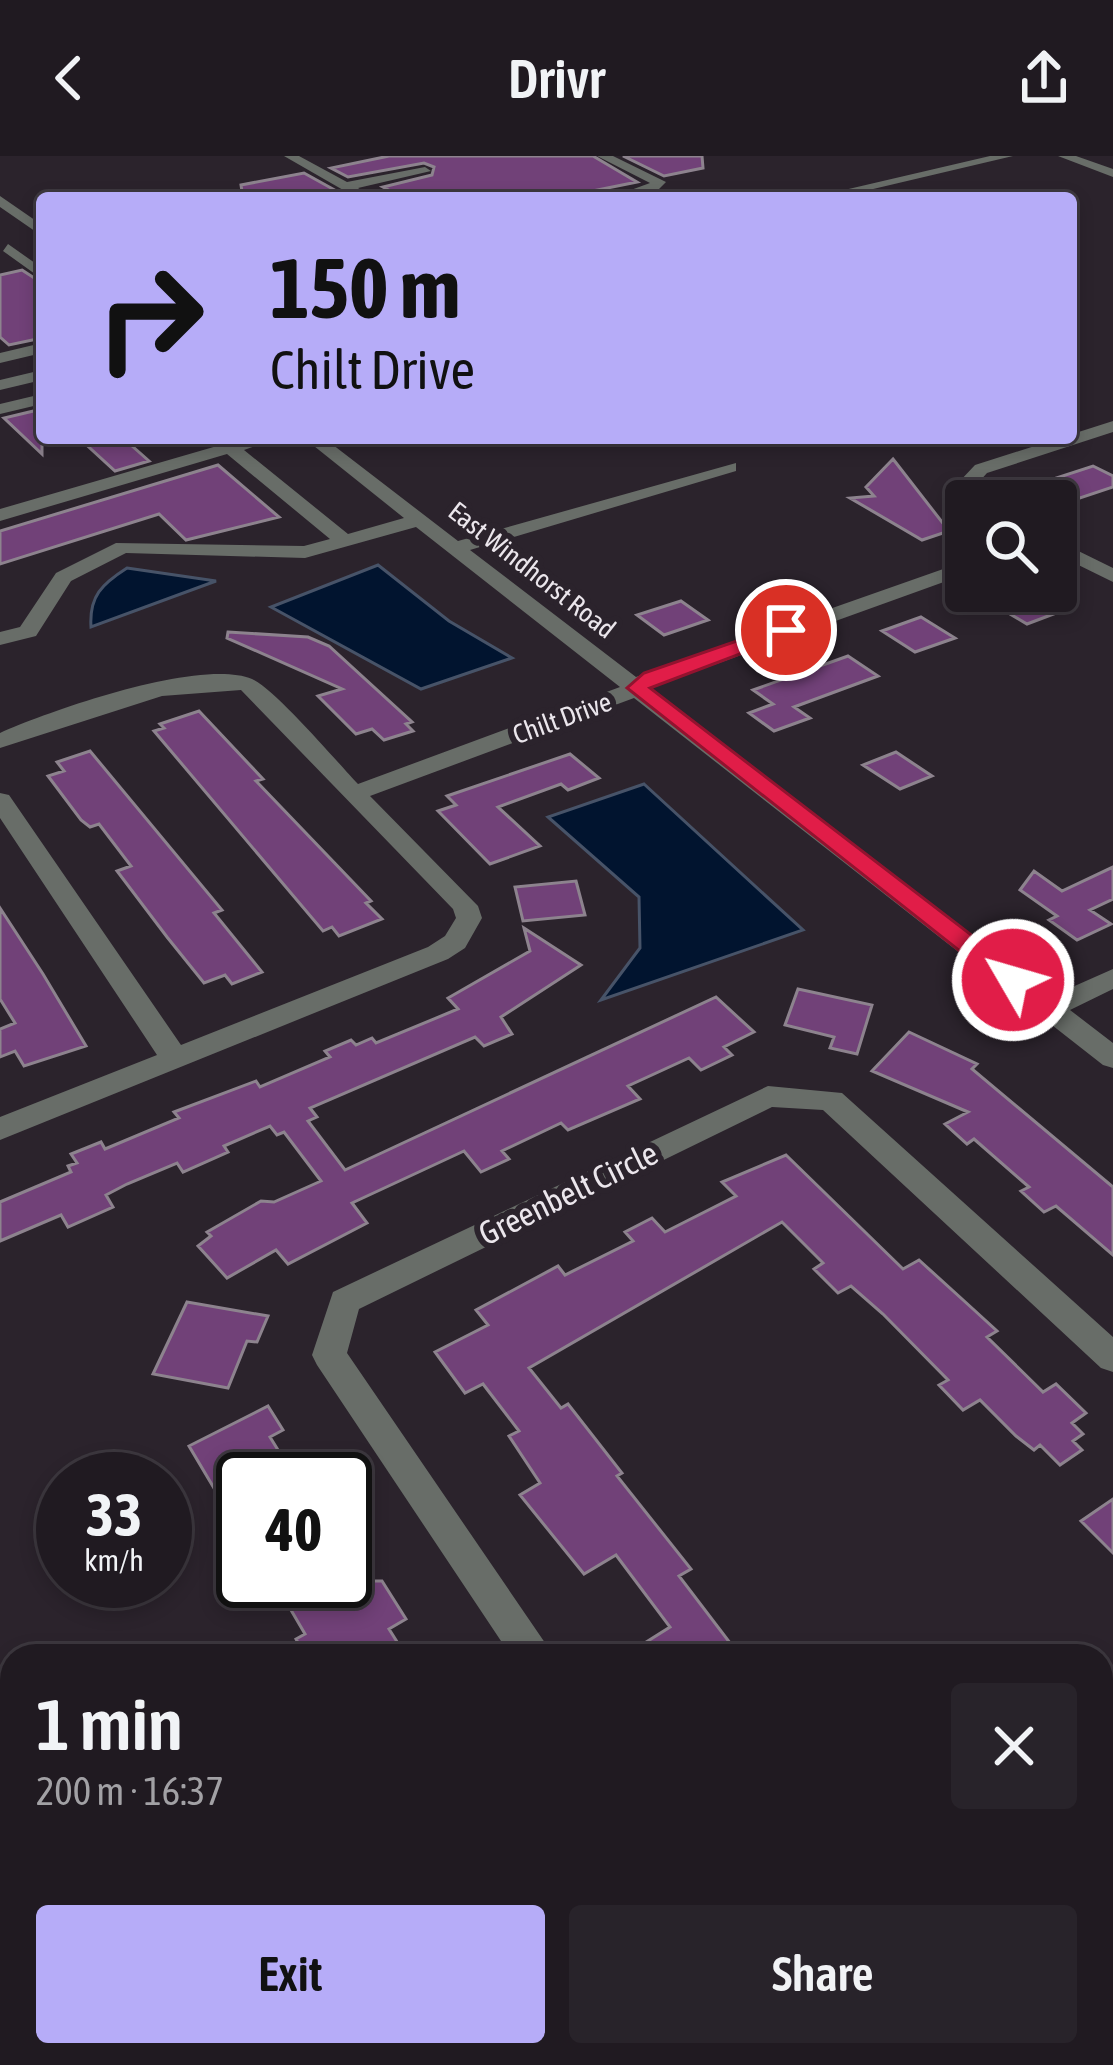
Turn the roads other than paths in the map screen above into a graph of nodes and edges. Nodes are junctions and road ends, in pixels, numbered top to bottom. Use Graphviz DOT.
graph roads {
  1 [pos="290,156"];
  2 [pos="603,156"];
  3 [pos="1007,156"];
  4 [pos="1064,156"];
  5 [pos="425,171"];
  6 [pos="1113,173"];
  7 [pos="346,187"];
  8 [pos="356,192"];
  9 [pos="644,192"];
  10 [pos="844,192"];
  11 [pos="4,206"];
  12 [pos="36,228"];
  13 [pos="8,248"];
  14 [pos="36,259"];
  15 [pos="24,261"];
  16 [pos="0,266"];
  17 [pos="36,270"];
  18 [pos="36,349"];
  19 [pos="0,358"];
  20 [pos="36,372"];
  21 [pos="0,380"];
  22 [pos="36,400"];
  23 [pos="0,409"];
  24 [pos="36,421"];
  25 [pos="1113,426"];
  26 [pos="0,430"];
  27 [pos="1077,438"];
  28 [pos="222,444"];
  29 [pos="226,444"];
  30 [pos="321,444"];
  31 [pos="1058,444"];
  32 [pos="730,466"];
  33 [pos="970,480"];
  34 [pos="0,515"];
  35 [pos="419,520"];
  36 [pos="345,542"];
  37 [pos="454,548"];
  38 [pos="1077,557"];
  39 [pos="945,574"];
  40 [pos="1113,576"];
  41 [pos="0,640"];
  42 [pos="638,688"];
  43 [pos="0,741"];
  44 [pos="358,792"];
  45 [pos="0,800"];
  46 [pos="1113,978"];
  47 [pos="1050,1009"];
  48 [pos="174,1058"];
  49 [pos="1113,1058"];
  50 [pos="0,1129"];
  51 [pos="1113,1358"];
  52 [pos="527,1644"];
  1 -- 7 [label="street"];
  2 -- 9 [label="street"];
  3 -- 10 [label="street"];
  4 -- 6 [label="street"];
  5 -- 7 [label="street"];
  7 -- 8 [label="street"];
  11 -- 12 [label="street"];
  13 -- 15 [label="street"];
  14 -- 15 [label="street"];
  15 -- 16 [label="street"];
  15 -- 17 [label="street"];
  18 -- 19 [label="street"];
  20 -- 21 [label="street"];
  22 -- 23 [label="street"];
  24 -- 26 [label="street"];
  25 -- 27 [label="street"];
  28 -- 34 [label="street"];
  29 -- 36 [label="street"];
  30 -- 35 [label="street, East Windhorst Road"];
  31 -- 33 [label="street"];
  32 -- 37 [label="street"];
  35 -- 36 [label="street"];
  35 -- 37 [label="street, East Windhorst Road"];
  36 -- 41 [label="street"];
  37 -- 42 [label="street, East Windhorst Road"];
  38 -- 40 [label="street"];
  39 -- 42 [label="street, Chilt Drive"];
  42 -- 44 [label="street, Chilt Drive"];
  42 -- 47 [label="street, East Windhorst Road"];
  43 -- 44 [label="street"];
  44 -- 48 [label="street"];
  45 -- 48 [label="street"];
  46 -- 47 [label="street"];
  47 -- 49 [label="street, East Windhorst Road"];
  48 -- 50 [label="street"];
  51 -- 52 [label="street, Greenbelt Circle"];
}
